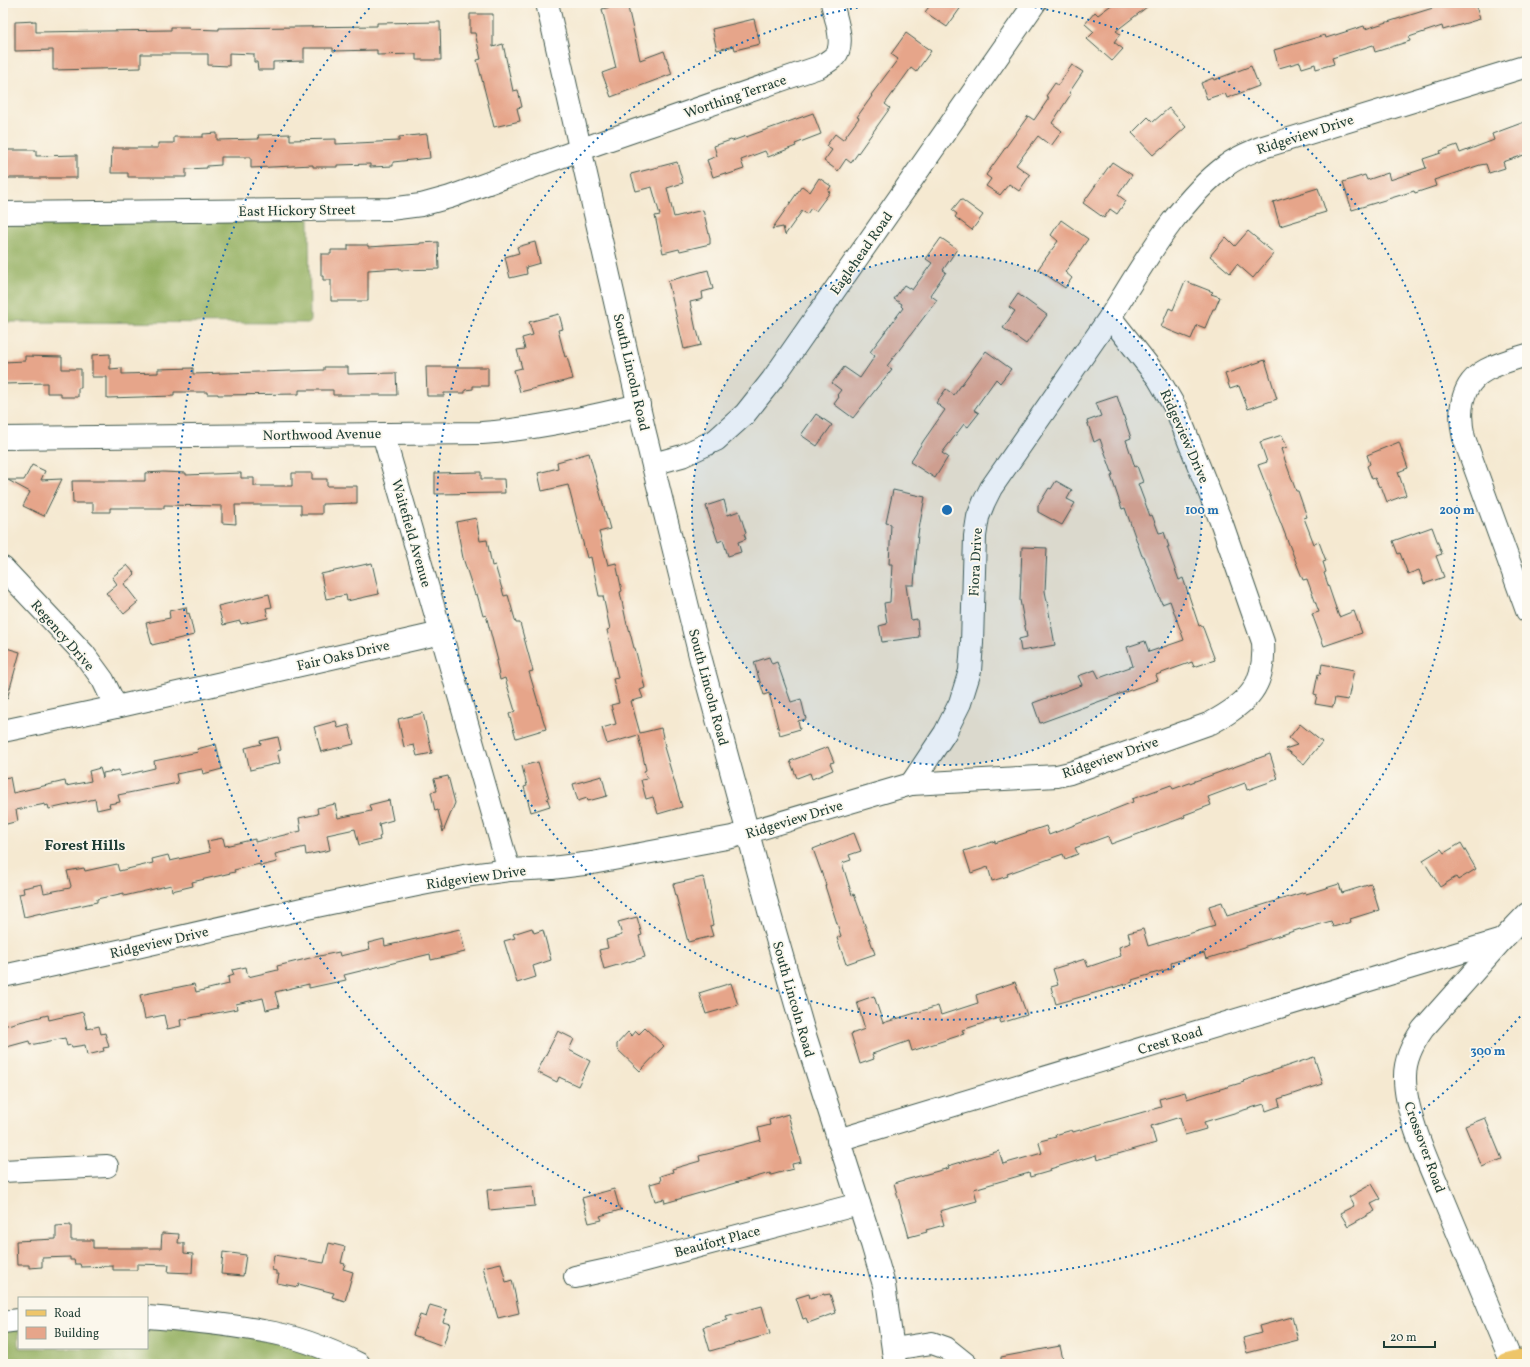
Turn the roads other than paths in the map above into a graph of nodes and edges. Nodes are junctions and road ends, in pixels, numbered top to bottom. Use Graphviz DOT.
graph roads {
  1 [pos="547,3"];
  2 [pos="832,3"];
  3 [pos="1035,3"];
  4 [pos="1527,66"];
  5 [pos="581,150"];
  6 [pos="3,214"];
  7 [pos="1110,317"];
  8 [pos="1527,355"];
  9 [pos="639,405"];
  10 [pos="383,434"];
  11 [pos="3,438"];
  12 [pos="653,464"];
  13 [pos="3,568"];
  14 [pos="1527,611"];
  15 [pos="441,633"];
  16 [pos="116,707"];
  17 [pos="3,731"];
  18 [pos="911,784"];
  19 [pos="748,832"];
  20 [pos="509,870"];
  21 [pos="1527,914"];
  22 [pos="1502,940"];
  23 [pos="3,976"];
  24 [pos="838,1140"];
  25 [pos="107,1166"];
  26 [pos="3,1171"];
  27 [pos="859,1204"];
  28 [pos="575,1277"];
  29 [pos="148,1317"];
  30 [pos="18,1320"];
  31 [pos="3,1322"];
  32 [pos="894,1357"];
  33 [pos="1515,1362"];
  34 [pos="359,1364"];
  35 [pos="966,1364"];
  1 -- 5 [label="street, South Lincoln Road"];
  2 -- 5 [label="street, Worthing Terrace"];
  3 -- 12 [label="street, Eaglehead Road"];
  4 -- 7 [label="street, Ridgeview Drive"];
  5 -- 6 [label="street, East Hickory Street"];
  5 -- 9 [label="street, South Lincoln Road"];
  7 -- 18 [label="street, Fiora Drive"];
  7 -- 18 [label="street, Ridgeview Drive"];
  8 -- 14 [label="street"];
  9 -- 10 [label="street, Northwood Avenue"];
  9 -- 12 [label="street, South Lincoln Road"];
  10 -- 11 [label="street, Northwood Avenue"];
  10 -- 15 [label="street, Waitefield Avenue"];
  12 -- 19 [label="street, South Lincoln Road"];
  13 -- 16 [label="street, Regency Drive"];
  15 -- 16 [label="street, Fair Oaks Drive"];
  15 -- 20 [label="street"];
  16 -- 17 [label="street, Fair Oaks Drive"];
  18 -- 19 [label="street, Ridgeview Drive"];
  19 -- 20 [label="street, Ridgeview Drive"];
  19 -- 24 [label="street, South Lincoln Road"];
  20 -- 23 [label="street, Ridgeview Drive"];
  21 -- 22 [label="street, Crossover Road"];
  22 -- 24 [label="street, Crest Road"];
  22 -- 33 [label="street, Crossover Road"];
  24 -- 27 [label="street, South Lincoln Road"];
  25 -- 26 [label="street"];
  27 -- 28 [label="street, Beaufort Place"];
  27 -- 32 [label="street, South Lincoln Road"];
  29 -- 34 [label="street"];
  30 -- 31 [label="street"];
  32 -- 35 [label="street"];
}
